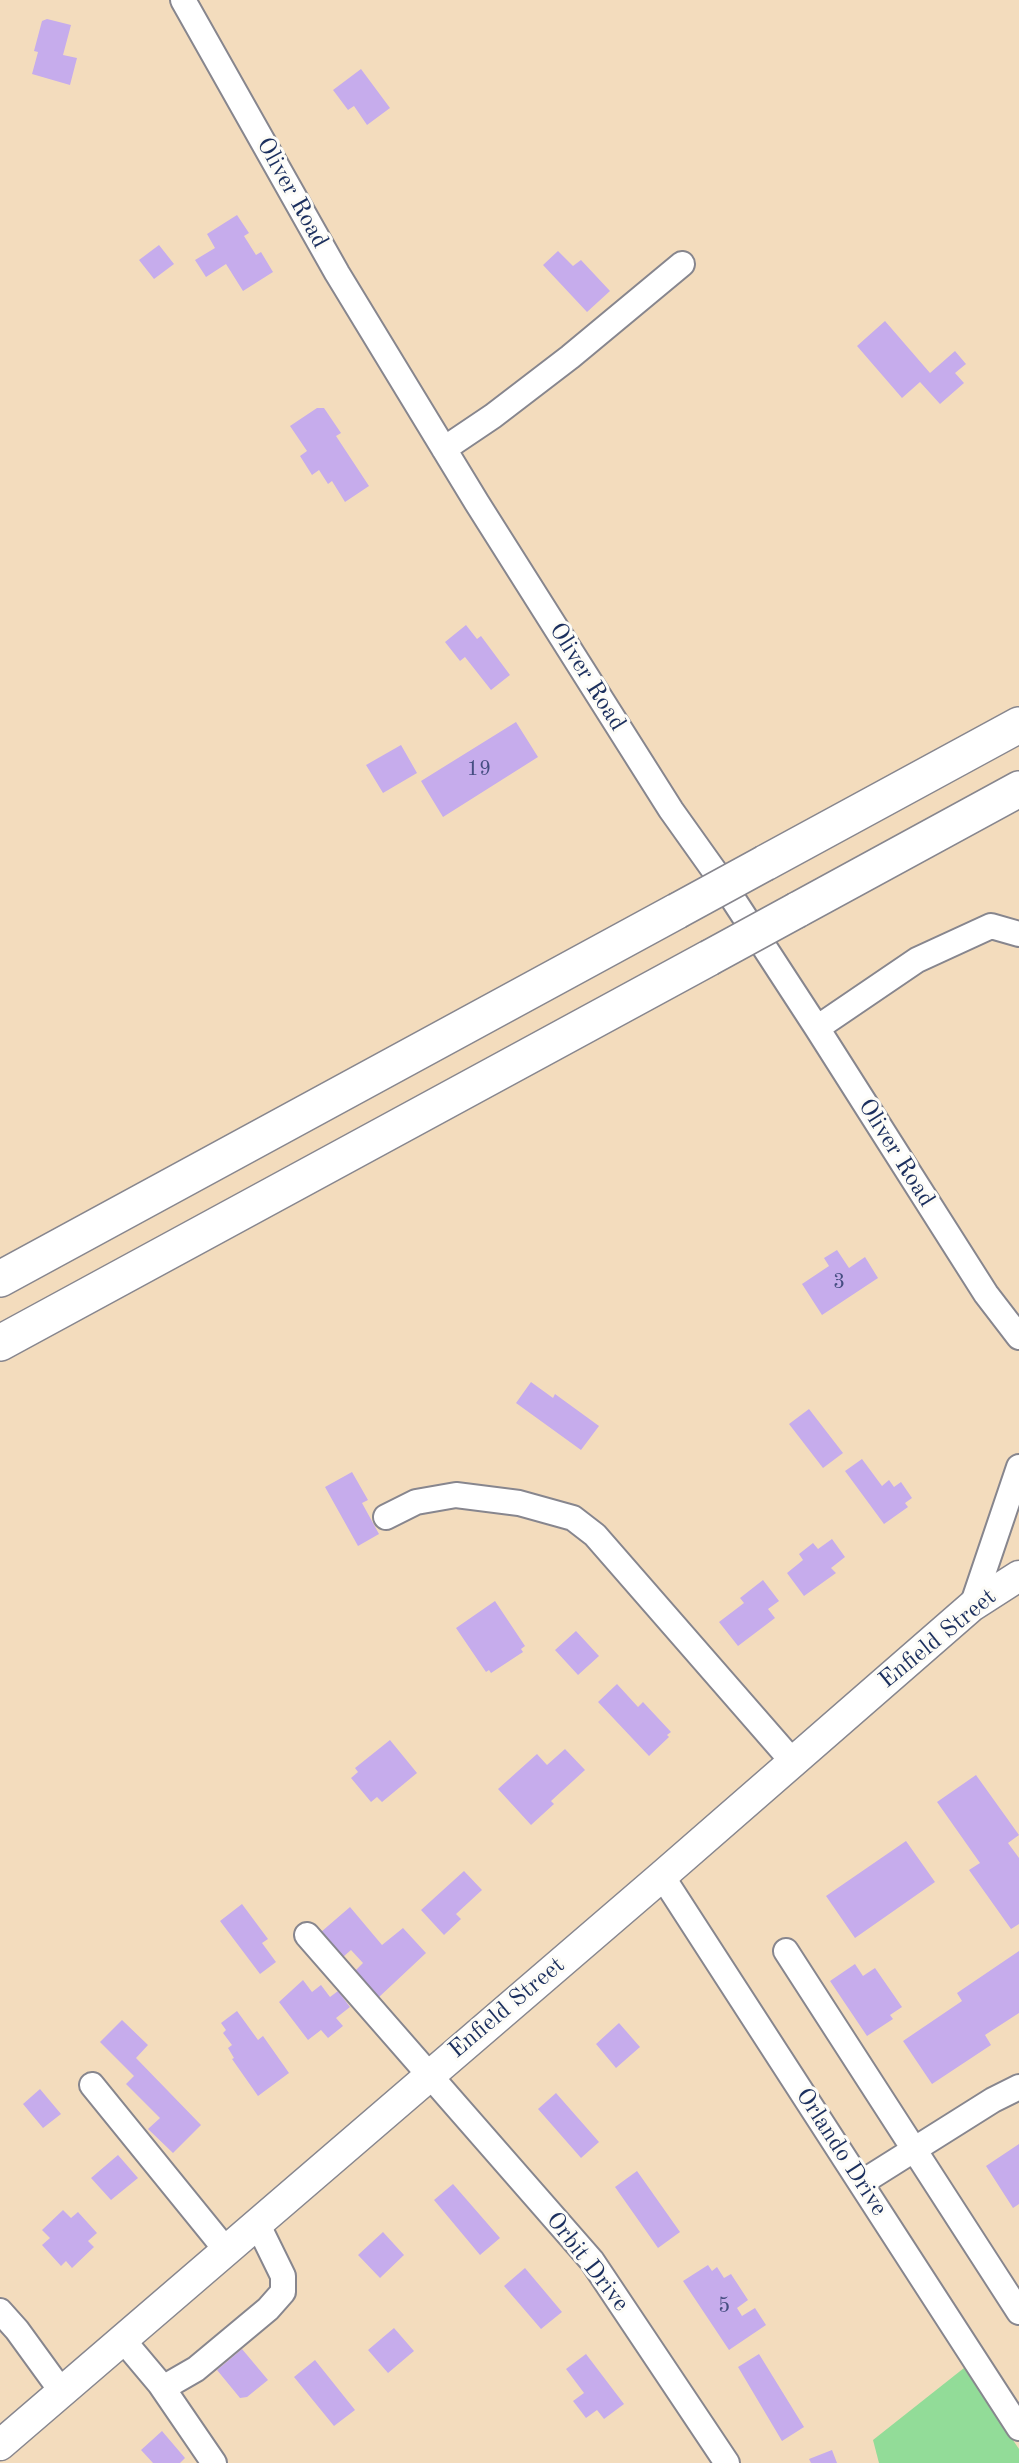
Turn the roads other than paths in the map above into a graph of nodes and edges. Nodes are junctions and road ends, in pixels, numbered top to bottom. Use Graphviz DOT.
graph roads {
  1 [pos="184,0"];
  2 [pos="682,264"];
  3 [pos="444,449"];
  4 [pos="1019,725"];
  5 [pos="1019,789"];
  6 [pos="1016,929"];
  7 [pos="817,1028"];
  8 [pos="0,1279"];
  9 [pos="1019,1337"];
  10 [pos="0,1343"];
  11 [pos="1019,1467"];
  12 [pos="386,1517"];
  13 [pos="1019,1576"];
  14 [pos="972,1606"];
  15 [pos="793,1762"];
  16 [pos="662,1876"];
  17 [pos="307,1935"];
  18 [pos="786,1951"];
  19 [pos="429,2075"];
  20 [pos="92,2085"];
  21 [pos="1019,2087"];
  22 [pos="915,2149"];
  23 [pos="861,2183"];
  24 [pos="257,2223"];
  25 [pos="226,2250"];
  26 [pos="0,2311"];
  27 [pos="1019,2312"];
  28 [pos="123,2340"];
  29 [pos="163,2388"];
  30 [pos="62,2392"];
  31 [pos="1019,2428"];
  32 [pos="0,2445"];
  33 [pos="214,2463"];
  34 [pos="726,2463"];
  1 -- 3 [label="street, Oliver Road"];
  2 -- 3 [label="street"];
  3 -- 7 [label="street, Oliver Road"];
  4 -- 8 [label="highway, bridge"];
  5 -- 10 [label="highway, bridge"];
  6 -- 7 [label="street"];
  7 -- 9 [label="street, Oliver Road"];
  11 -- 14 [label="street"];
  12 -- 15 [label="street"];
  13 -- 14 [label="main road, Enfield Street"];
  14 -- 15 [label="main road, Enfield Street"];
  15 -- 16 [label="main road, Enfield Street"];
  16 -- 19 [label="main road, Enfield Street"];
  16 -- 23 [label="street, Orlando Drive"];
  17 -- 19 [label="street, Orbit Drive"];
  18 -- 22 [label="street"];
  19 -- 24 [label="main road, Enfield Street"];
  19 -- 34 [label="street, Orbit Drive"];
  20 -- 25 [label="street"];
  21 -- 22 [label="street"];
  22 -- 23 [label="street"];
  22 -- 27 [label="street"];
  23 -- 31 [label="street, Orlando Drive"];
  24 -- 25 [label="main road, Enfield Street"];
  24 -- 29 [label="street"];
  25 -- 28 [label="main road, Enfield Street"];
  26 -- 30 [label="street"];
  28 -- 29 [label="street"];
  28 -- 30 [label="main road, Enfield Street"];
  29 -- 33 [label="street"];
  30 -- 32 [label="main road, Enfield Street"];
}
